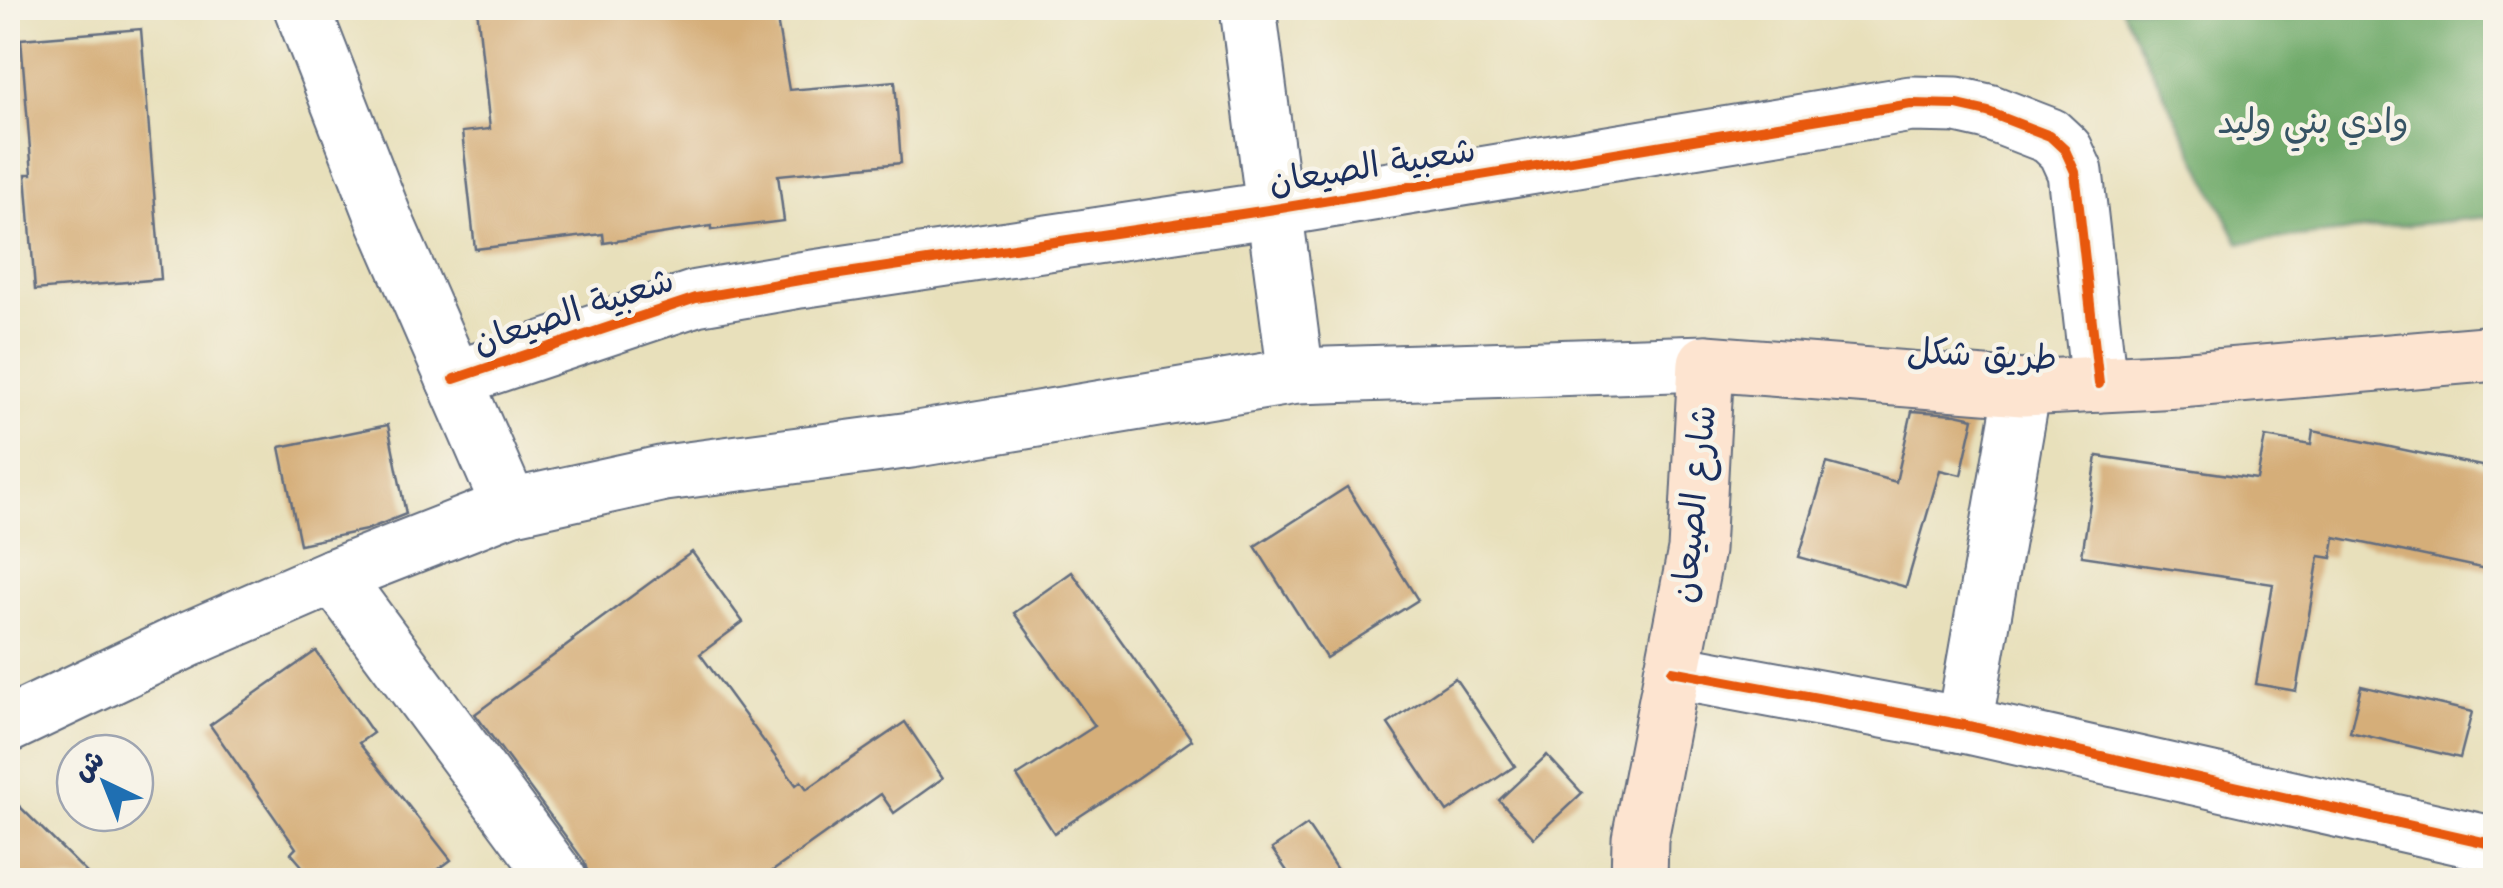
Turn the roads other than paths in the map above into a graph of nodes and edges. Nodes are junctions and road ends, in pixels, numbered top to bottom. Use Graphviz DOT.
graph roads {
  1 [pos="302,8"];
  2 [pos="1248,8"];
  3 [pos="1275,209"];
  4 [pos="2496,353"];
  5 [pos="1706,363"];
  6 [pos="1296,376"];
  7 [pos="454,379"];
  8 [pos="2100,384"];
  9 [pos="2023,388"];
  10 [pos="510,506"];
  11 [pos="334,576"];
  12 [pos="1672,671"];
  13 [pos="8,725"];
  14 [pos="1964,725"];
  15 [pos="2496,845"];
  16 [pos="559,880"];
  17 [pos="1639,880"];
  1 -- 7 [label="street"];
  2 -- 3 [label="street"];
  3 -- 6 [label="street"];
  3 -- 7 [label="street, شعبية الصيعان"];
  3 -- 8 [label="street, شعبية الصيعان"];
  4 -- 8 [label="main road, طريق شكل"];
  5 -- 6 [label="street"];
  5 -- 9 [label="main road, طريق شكل"];
  5 -- 12 [label="main road, شارع الصيعان"];
  6 -- 10 [label="street"];
  7 -- 10 [label="street"];
  8 -- 9 [label="main road, طريق شكل"];
  9 -- 14 [label="street"];
  10 -- 11 [label="street"];
  11 -- 13 [label="street"];
  11 -- 16 [label="street"];
  12 -- 14 [label="street"];
  12 -- 17 [label="main road, شارع الصيعان"];
  14 -- 15 [label="street"];
}
